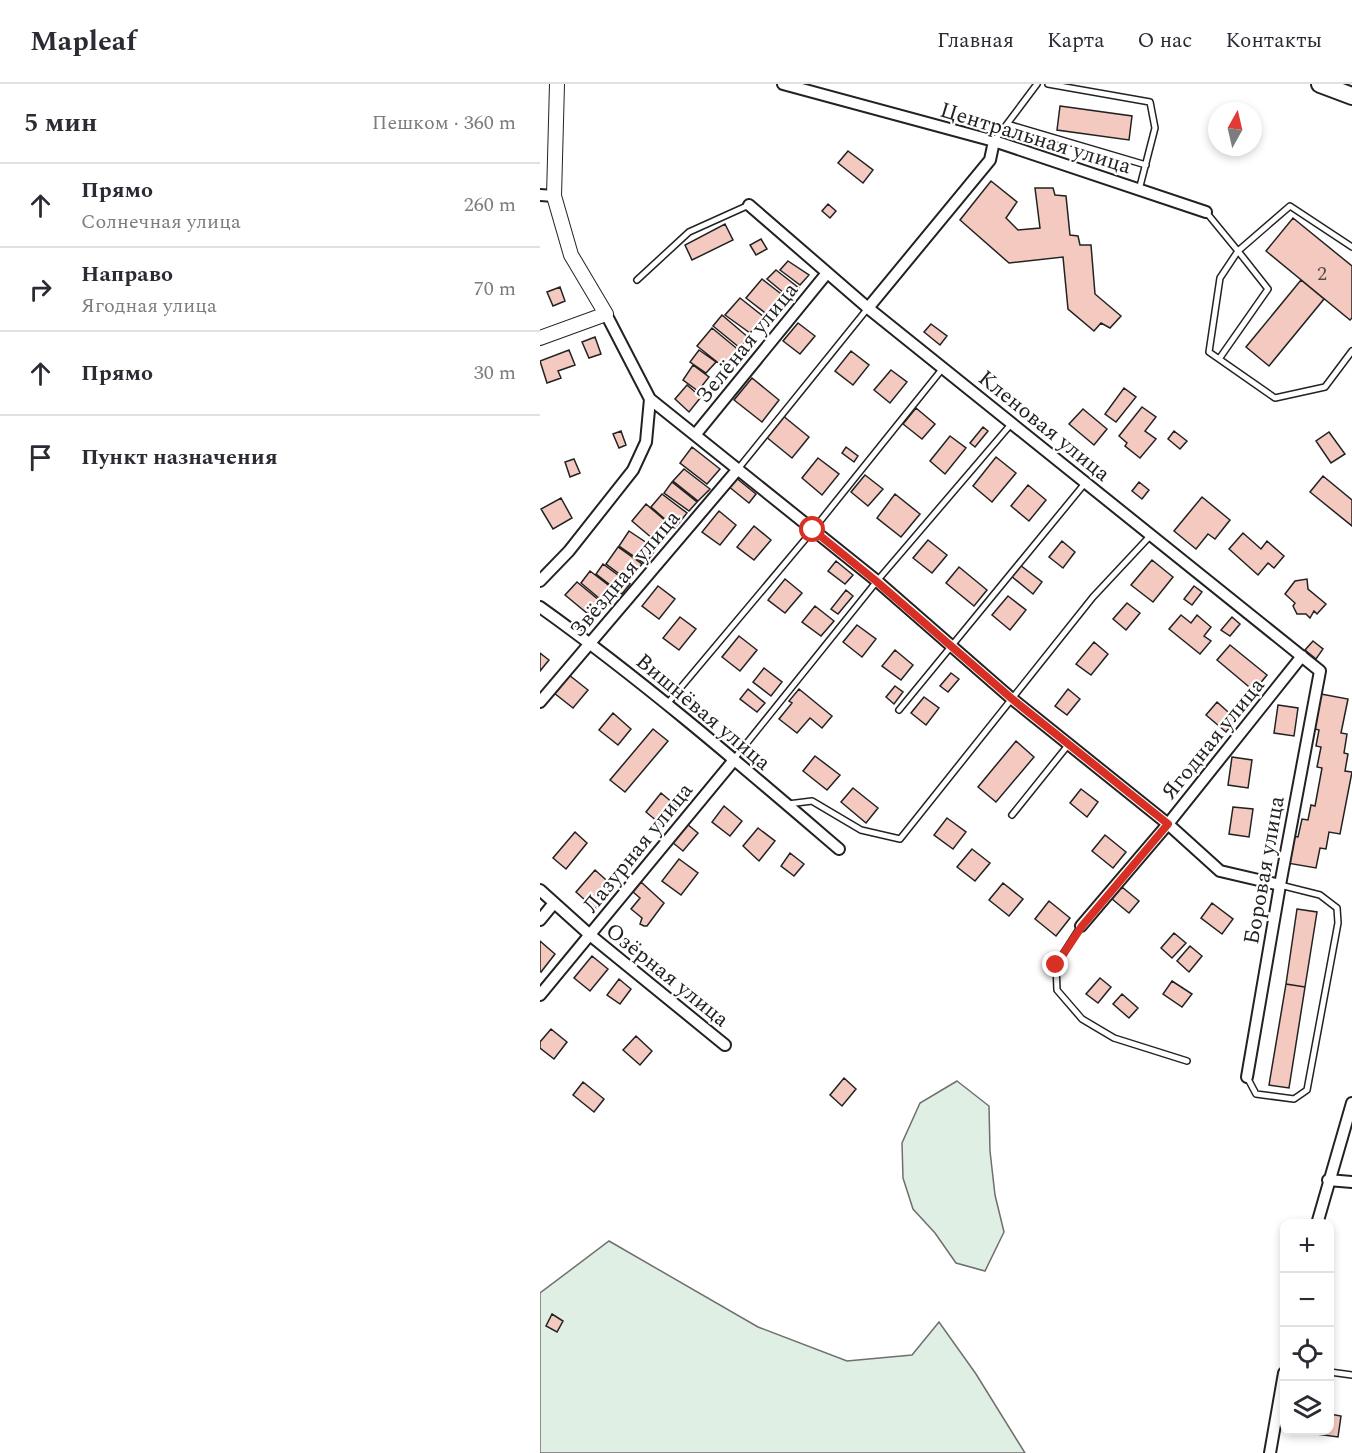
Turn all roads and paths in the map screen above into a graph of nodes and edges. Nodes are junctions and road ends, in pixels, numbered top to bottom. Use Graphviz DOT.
graph roads {
  1 [pos="557,84"];
  2 [pos="783,84"];
  3 [pos="1037,84"];
  4 [pos="1048,84"];
  5 [pos="1320,84"];
  6 [pos="1352,96"];
  7 [pos="1007,124"];
  8 [pos="994,141"];
  9 [pos="1146,165"];
  10 [pos="1140,190"];
  11 [pos="547,196"];
  12 [pos="749,205"];
  13 [pos="1206,212"];
  14 [pos="1352,247"];
  15 [pos="1238,251"];
  16 [pos="827,273"];
  17 [pos="637,280"];
  18 [pos="868,308"];
  19 [pos="606,314"];
  20 [pos="540,338"];
  21 [pos="1352,351"];
  22 [pos="1219,359"];
  23 [pos="943,368"];
  24 [pos="650,399"];
  25 [pos="1012,423"];
  26 [pos="694,435"];
  27 [pos="738,469"];
  28 [pos="1086,482"];
  29 [pos="813,530"];
  30 [pos="1151,535"];
  31 [pos="540,581"];
  32 [pos="876,581"];
  33 [pos="540,607"];
  34 [pos="590,643"];
  35 [pos="951,646"];
  36 [pos="1302,657"];
  37 [pos="1320,671"];
  38 [pos="1011,698"];
  39 [pos="540,702"];
  40 [pos="667,704"];
  41 [pos="899,710"];
  42 [pos="1069,744"];
  43 [pos="734,760"];
  44 [pos="786,804"];
  45 [pos="1012,815"];
  46 [pos="1168,824"];
  47 [pos="839,849"];
  48 [pos="1280,885"];
  49 [pos="540,890"];
  50 [pos="554,903"];
  51 [pos="540,920"];
  52 [pos="1082,926"];
  53 [pos="590,934"];
  54 [pos="540,995"];
  55 [pos="725,1045"];
  56 [pos="1187,1061"];
  57 [pos="1248,1077"];
  58 [pos="1352,1103"];
  59 [pos="1328,1180"];
  60 [pos="1352,1182"];
  61 [pos="1318,1219"];
  62 [pos="1334,1373"];
  63 [pos="1352,1375"];
  64 [pos="1283,1381"];
  65 [pos="1270,1453"];
  1 -- 11 [label="street"];
  2 -- 8 [label="street, Центральная улица"];
  3 -- 7 [label="lane"];
  4 -- 9 [label="lane"];
  5 -- 6 [label="main road"];
  7 -- 8 [label="lane"];
  7 -- 9 [label="lane"];
  8 -- 10 [label="street, Центральная улица"];
  8 -- 18 [label="street"];
  9 -- 10 [label="lane"];
  10 -- 13 [label="street, Центральная улица"];
  11 -- 19 [label="street"];
  12 -- 16 [label="street, Кленовая улица"];
  12 -- 17 [label="lane"];
  13 -- 15 [label="lane"];
  14 -- 15 [label="lane"];
  15 -- 22 [label="lane"];
  15 -- 22 [label="lane"];
  16 -- 18 [label="street, Кленовая улица"];
  16 -- 26 [label="street, Зелёная улица"];
  18 -- 23 [label="street, Кленовая улица"];
  18 -- 27 [label="lane"];
  19 -- 20 [label="street"];
  19 -- 24 [label="street"];
  21 -- 22 [label="lane"];
  23 -- 25 [label="street, Кленовая улица"];
  23 -- 29 [label="lane"];
  24 -- 26 [label="street"];
  24 -- 31 [label="street"];
  25 -- 28 [label="street, Кленовая улица"];
  25 -- 32 [label="lane"];
  26 -- 27 [label="street"];
  27 -- 29 [label="street"];
  27 -- 34 [label="street, Звёздная улица"];
  28 -- 30 [label="street, Кленовая улица"];
  28 -- 35 [label="lane"];
  29 -- 32 [label="street"];
  29 -- 40 [label="lane"];
  30 -- 36 [label="street, Кленовая улица"];
  30 -- 38 [label="lane"];
  32 -- 35 [label="street"];
  32 -- 43 [label="lane"];
  33 -- 34 [label="street, Вишнёвая улица"];
  34 -- 39 [label="street, Звёздная улица"];
  34 -- 40 [label="street, Вишнёвая улица"];
  35 -- 38 [label="street"];
  35 -- 41 [label="lane"];
  36 -- 37 [label="street, Кленовая улица"];
  36 -- 46 [label="street, Ягодная улица"];
  37 -- 48 [label="street, Боровая улица"];
  38 -- 42 [label="street"];
  38 -- 44 [label="lane"];
  40 -- 43 [label="street, Вишнёвая улица"];
  42 -- 45 [label="lane"];
  42 -- 46 [label="street"];
  43 -- 44 [label="street, Вишнёвая улица"];
  43 -- 53 [label="street, Лазурная улица"];
  44 -- 47 [label="street, Вишнёвая улица"];
  46 -- 48 [label="street"];
  46 -- 52 [label="street, Ягодная улица"];
  48 -- 57 [label="street, Боровая улица"];
  48 -- 57 [label="lane"];
  49 -- 50 [label="street, Лазурная улица"];
  50 -- 51 [label="street"];
  50 -- 53 [label="street, Лазурная улица"];
  52 -- 56 [label="lane"];
  53 -- 54 [label="street, Озёрная улица"];
  53 -- 55 [label="street, Озёрная улица"];
  58 -- 59 [label="street"];
  59 -- 60 [label="street"];
  59 -- 61 [label="street"];
  62 -- 63 [label="lane"];
  64 -- 65 [label="street"];
}
